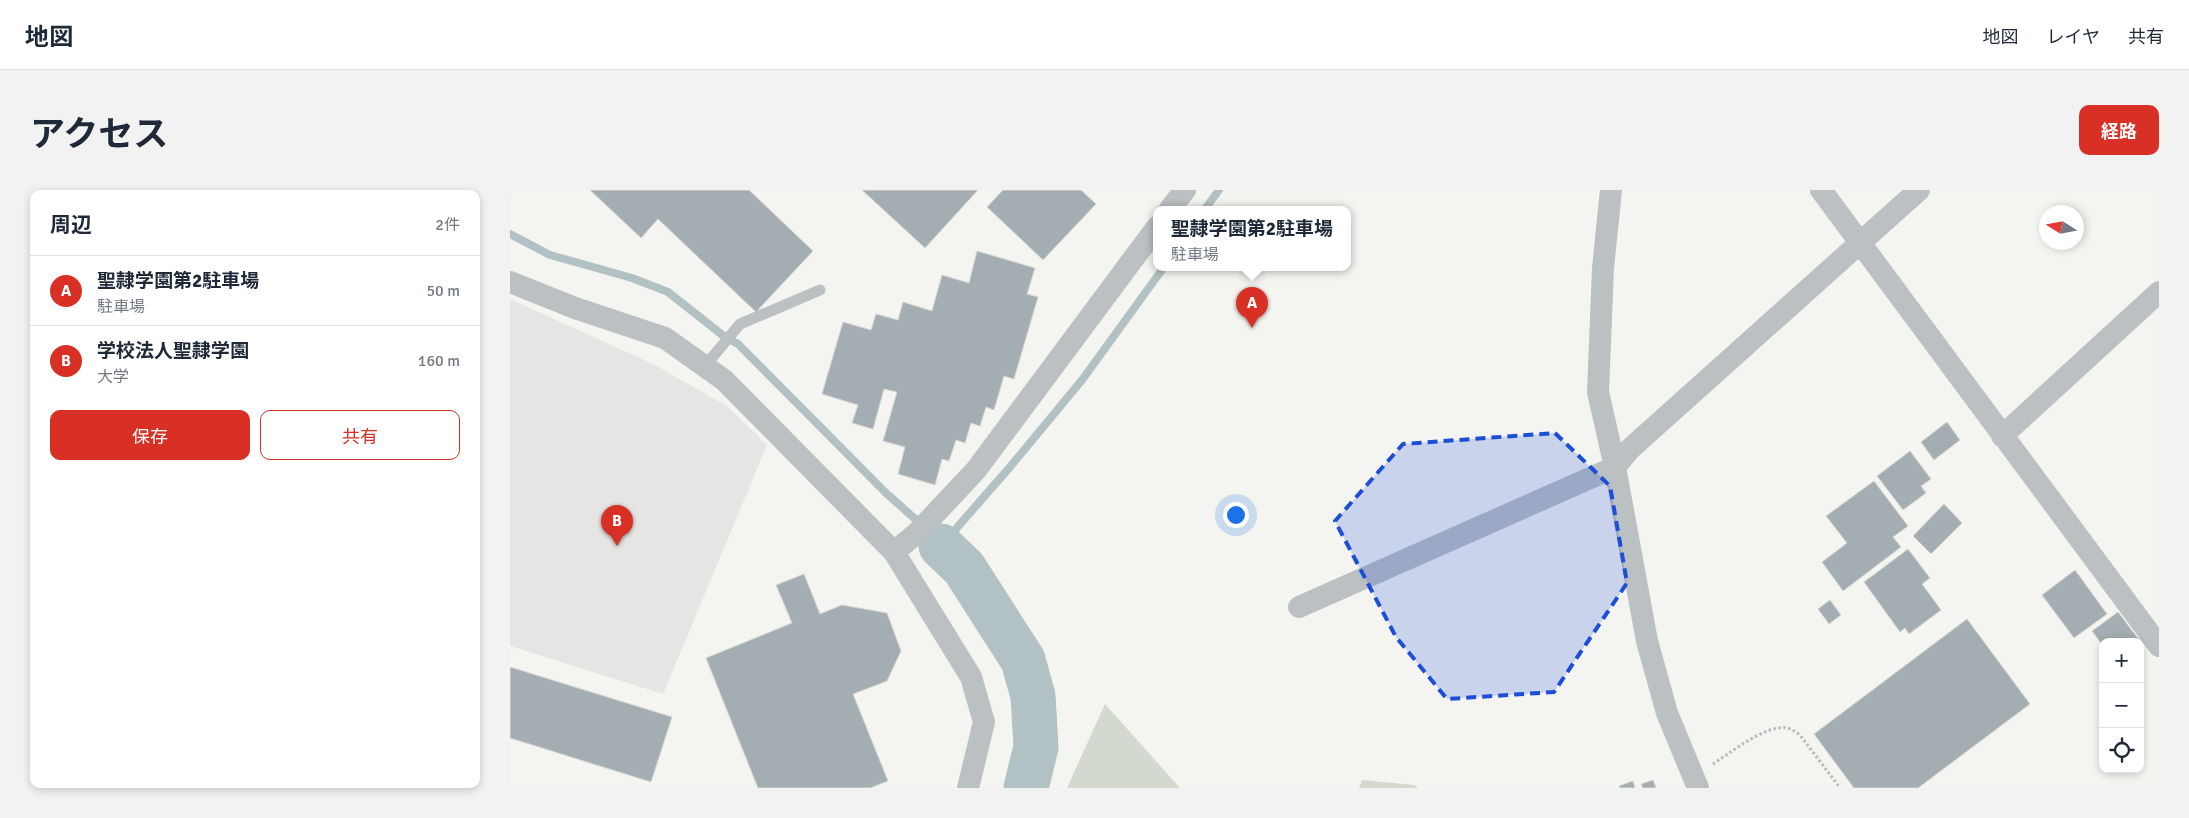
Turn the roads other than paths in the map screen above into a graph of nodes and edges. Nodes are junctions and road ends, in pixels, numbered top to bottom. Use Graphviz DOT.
graph roads {
  1 [pos="1185,190"];
  2 [pos="1611,190"];
  3 [pos="1821,190"];
  4 [pos="1919,190"];
  5 [pos="1172,206"];
  6 [pos="1153,232"];
  7 [pos="1861,244"];
  8 [pos="510,282"];
  9 [pos="820,290"];
  10 [pos="2159,292"];
  11 [pos="711,359"];
  12 [pos="2002,436"];
  13 [pos="1615,467"];
  14 [pos="894,552"];
  15 [pos="1299,607"];
  16 [pos="2159,646"];
  17 [pos="1695,781"];
  18 [pos="968,788"];
  1 -- 5 [label="street"];
  2 -- 13 [label="street"];
  3 -- 7 [label="street"];
  4 -- 7 [label="street"];
  6 -- 14 [label="street"];
  7 -- 12 [label="street"];
  7 -- 13 [label="street"];
  8 -- 11 [label="street"];
  9 -- 11 [label="lane"];
  10 -- 12 [label="street"];
  11 -- 14 [label="street"];
  12 -- 16 [label="street"];
  13 -- 15 [label="street"];
  13 -- 17 [label="street"];
  14 -- 18 [label="street"];
}
